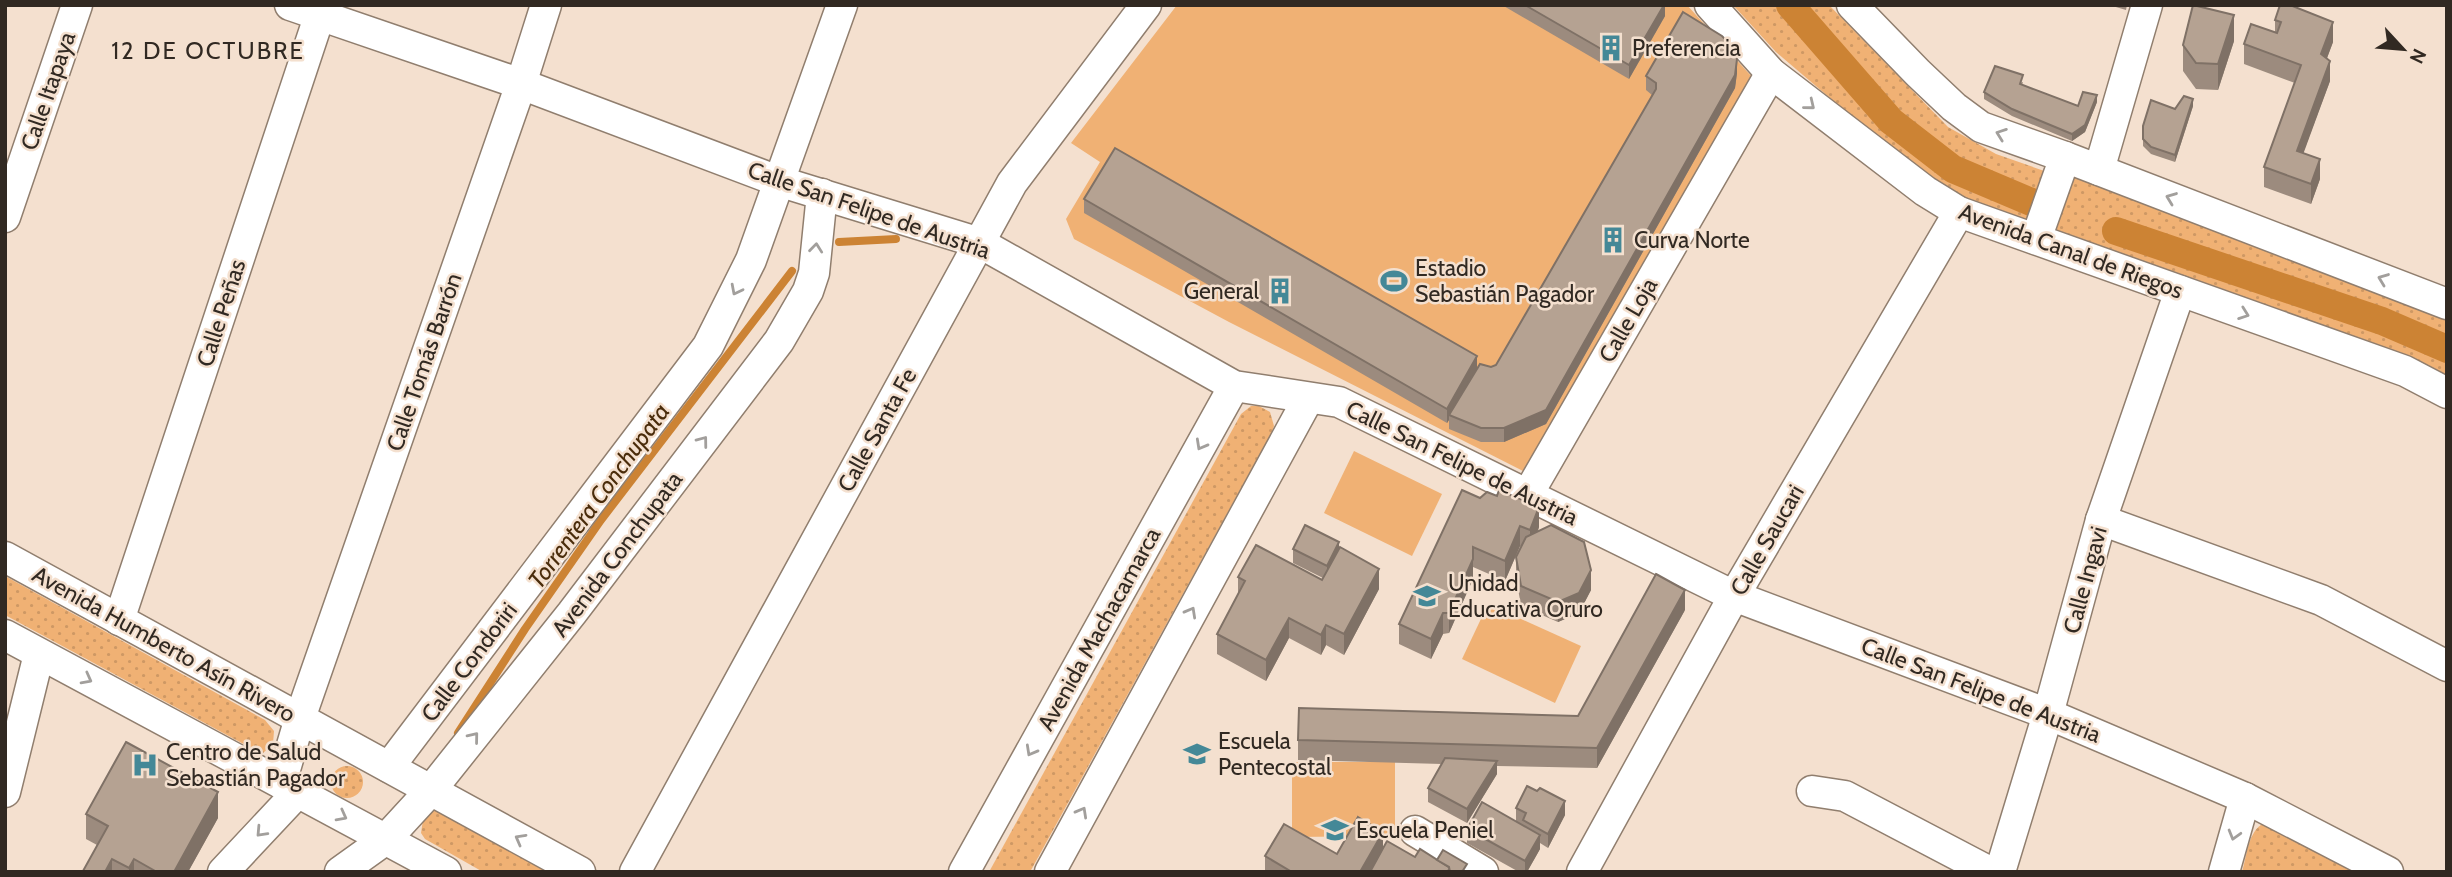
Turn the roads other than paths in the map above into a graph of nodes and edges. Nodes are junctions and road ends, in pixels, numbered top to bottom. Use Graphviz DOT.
graph roads {
  1 [pos="77,5"];
  2 [pos="290,5"];
  3 [pos="546,5"];
  4 [pos="842,5"];
  5 [pos="1146,5"];
  6 [pos="1710,5"];
  7 [pos="1852,5"];
  8 [pos="2147,5"];
  9 [pos="321,10"];
  10 [pos="1771,73"];
  11 [pos="521,84"];
  12 [pos="2065,157"];
  13 [pos="2099,170"];
  14 [pos="778,180"];
  15 [pos="822,194"];
  16 [pos="1959,212"];
  17 [pos="5,218"];
  18 [pos="2036,239"];
  19 [pos="980,243"];
  20 [pos="2180,291"];
  21 [pos="2447,304"];
  22 [pos="1234,386"];
  23 [pos="2447,393"];
  24 [pos="1308,399"];
  25 [pos="1528,494"];
  26 [pos="2101,520"];
  27 [pos="5,557"];
  28 [pos="1734,596"];
  29 [pos="119,620"];
  30 [pos="5,635"];
  31 [pos="39,654"];
  32 [pos="2447,666"];
  33 [pos="2048,714"];
  34 [pos="300,718"];
  35 [pos="390,768"];
  36 [pos="290,788"];
  37 [pos="431,790"];
  38 [pos="1812,790"];
  39 [pos="5,792"];
  40 [pos="2245,798"];
  41 [pos="1415,831"];
  42 [pos="386,839"];
  43 [pos="223,872"];
  44 [pos="340,872"];
  45 [pos="446,872"];
  46 [pos="580,872"];
  47 [pos="635,872"];
  48 [pos="964,872"];
  49 [pos="1050,872"];
  50 [pos="1483,872"];
  51 [pos="1581,872"];
  52 [pos="1990,872"];
  53 [pos="2000,872"];
  54 [pos="2224,872"];
  55 [pos="2388,872"];
  1 -- 17 [label="street, Calle Itapaya"];
  2 -- 9 [label="street, Calle San Felipe de Austria"];
  3 -- 11 [label="street, Calle Tomás Barrón"];
  4 -- 14 [label="street, Calle Condoriri"];
  5 -- 19 [label="street, Calle Santa Fe"];
  6 -- 10 [label="street, Avenida Canal de Riegos"];
  12 -- 7 [label="street, one-way"];
  8 -- 13 [label="street"];
  9 -- 11 [label="street, Calle San Felipe de Austria"];
  9 -- 29 [label="street, Calle Peñas"];
  10 -- 16 [label="street, Avenida Canal de Riegos, one-way"];
  10 -- 25 [label="street, Calle Loja"];
  11 -- 14 [label="street, Calle San Felipe de Austria"];
  11 -- 34 [label="street, Calle Tomás Barrón"];
  12 -- 13 [label="street"];
  12 -- 18 [label="street"];
  21 -- 13 [label="street, one-way"];
  14 -- 15 [label="street, Calle San Felipe de Austria"];
  14 -- 35 [label="street, Calle Condoriri, one-way"];
  15 -- 19 [label="street, Calle San Felipe de Austria"];
  37 -- 15 [label="street, Avenida Conchupata, one-way"];
  16 -- 18 [label="street, Avenida Canal de Riegos"];
  16 -- 28 [label="street, Calle Saucari"];
  18 -- 20 [label="street, Avenida Canal de Riegos"];
  19 -- 22 [label="street, Calle San Felipe de Austria"];
  19 -- 47 [label="street, Calle Santa Fe"];
  20 -- 23 [label="street, Avenida Canal de Riegos, one-way"];
  20 -- 26 [label="street, Calle Ingavi"];
  22 -- 24 [label="street, Calle San Felipe de Austria"];
  22 -- 48 [label="street, Avenida Machacamarca, one-way"];
  24 -- 25 [label="street, Calle San Felipe de Austria"];
  49 -- 24 [label="street, one-way"];
  25 -- 28 [label="street, Calle San Felipe de Austria"];
  26 -- 32 [label="street"];
  26 -- 33 [label="street, Calle Ingavi"];
  27 -- 29 [label="street, Avenida Humberto Asín Rivero"];
  28 -- 33 [label="street, Calle San Felipe de Austria"];
  28 -- 51 [label="street, Calle Saucari"];
  29 -- 34 [label="street, Avenida Humberto Asín Rivero"];
  30 -- 31 [label="street"];
  31 -- 36 [label="street, one-way"];
  31 -- 39 [label="street"];
  33 -- 40 [label="street, Calle San Felipe de Austria"];
  33 -- 53 [label="street, Calle Ingavi"];
  34 -- 35 [label="street, Avenida Humberto Asín Rivero"];
  34 -- 36 [label="street"];
  35 -- 37 [label="street, Avenida Humberto Asín Rivero"];
  36 -- 42 [label="street, one-way"];
  36 -- 43 [label="street, one-way"];
  37 -- 42 [label="street, Avenida Conchupata"];
  46 -- 37 [label="street, Avenida Humberto Asín Rivero, one-way"];
  38 -- 52 [label="street"];
  40 -- 54 [label="street, one-way"];
  40 -- 55 [label="street, Calle San Felipe de Austria"];
  41 -- 50 [label="street"];
  42 -- 44 [label="street, Avenida Conchupata"];
  42 -- 45 [label="street"];
}
